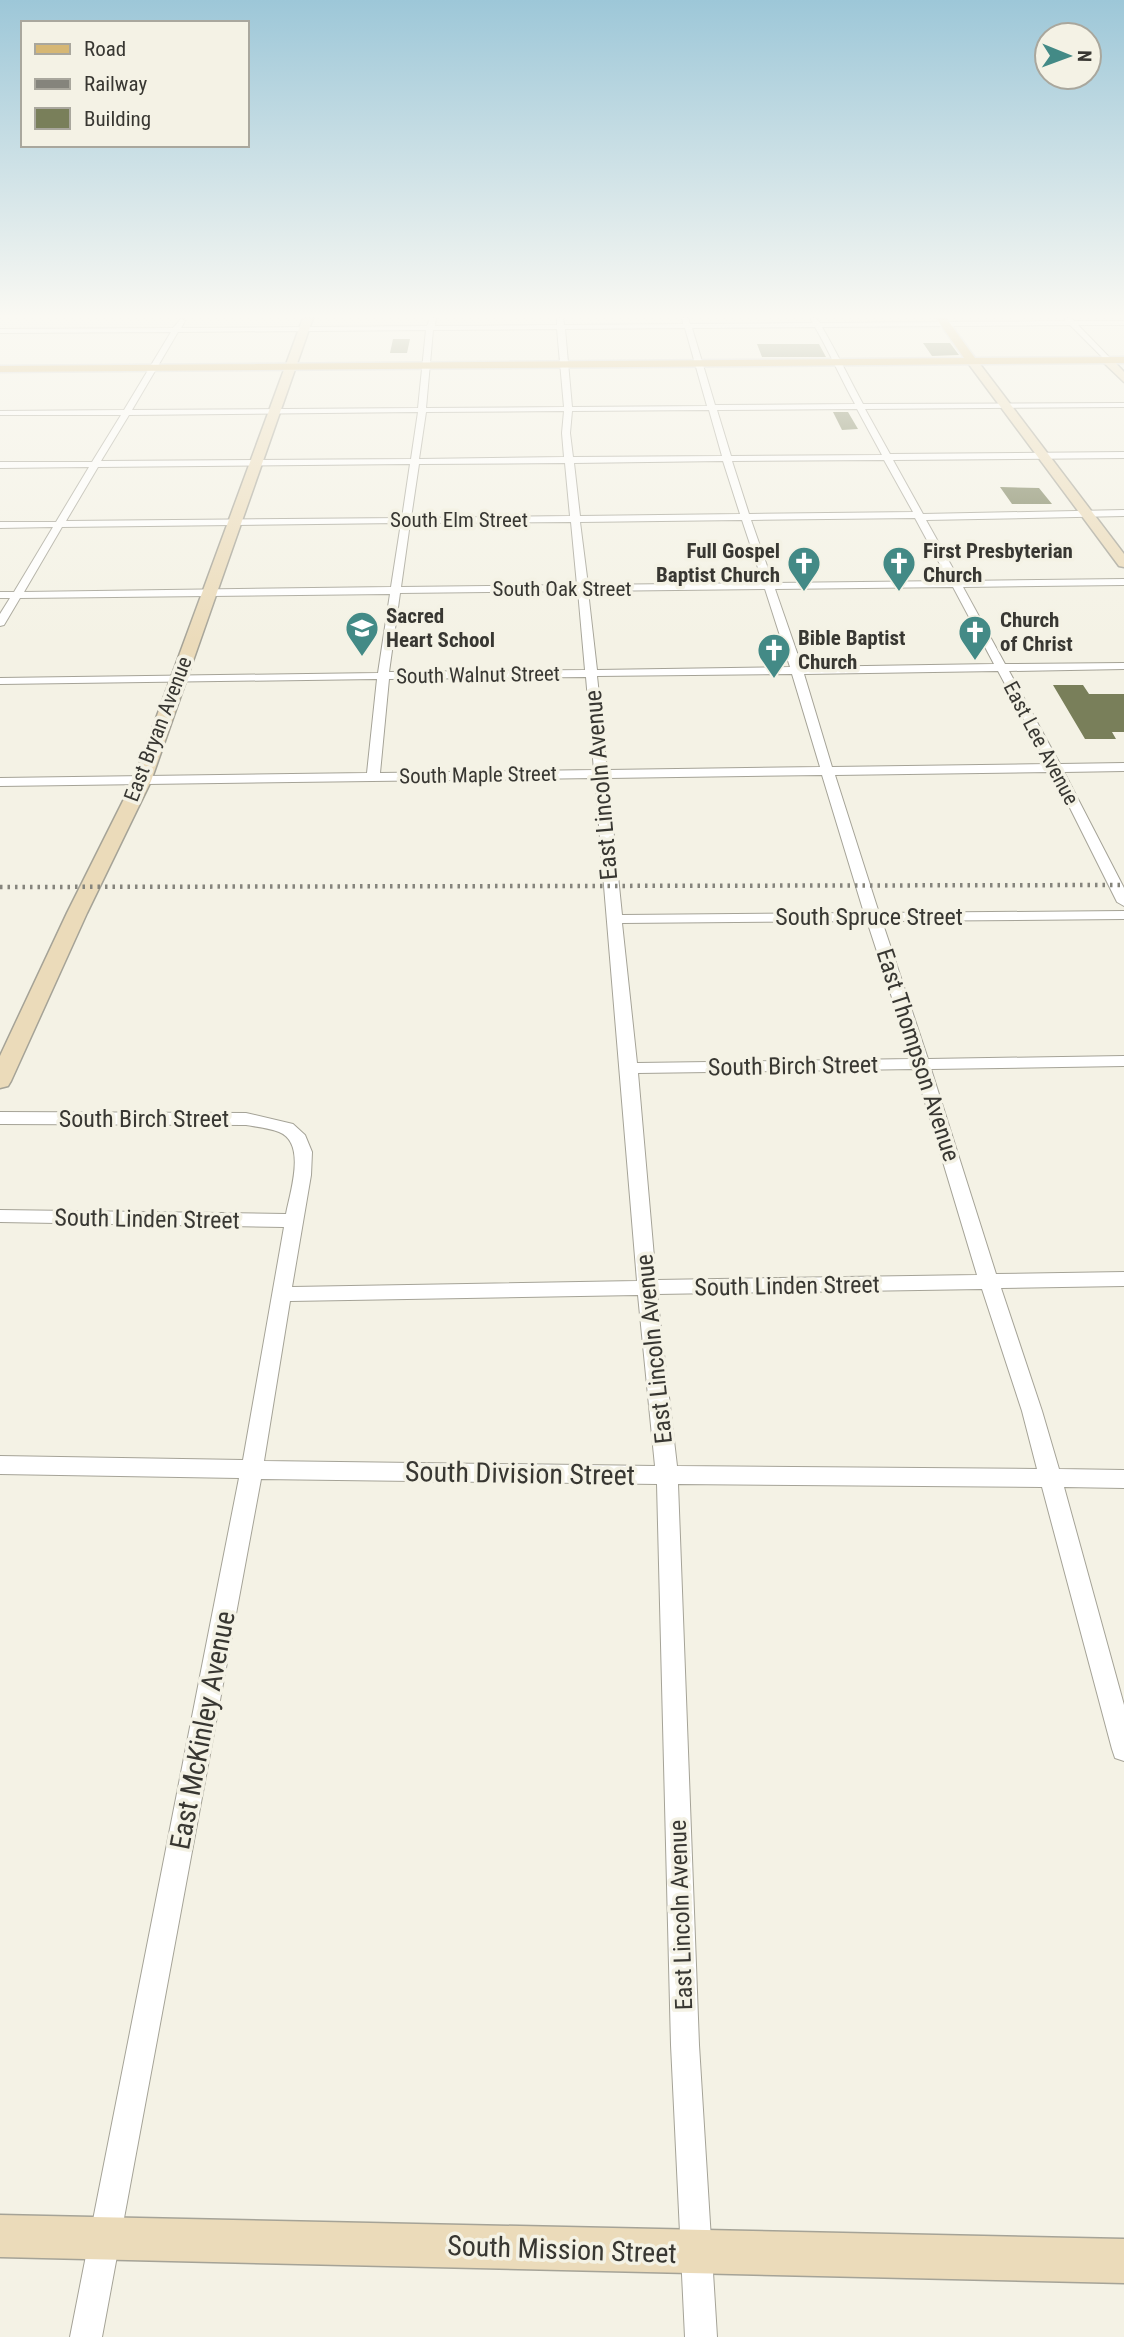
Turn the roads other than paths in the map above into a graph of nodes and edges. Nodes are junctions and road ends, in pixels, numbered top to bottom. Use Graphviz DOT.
graph roads {
  1 [pos="116,427"];
  2 [pos="269,427"];
  3 [pos="419,427"];
  4 [pos="566,427"];
  5 [pos="719,427"];
  6 [pos="871,427"];
  7 [pos="1021,427"];
  8 [pos="1042,455"];
  9 [pos="1124,455"];
  10 [pos="885,456"];
  11 [pos="728,459"];
  12 [pos="568,460"];
  13 [pos="413,461"];
  14 [pos="255,462"];
  15 [pos="93,464"];
  16 [pos="0,465"];
  17 [pos="1086,513"];
  18 [pos="1124,513"];
  19 [pos="918,516"];
  20 [pos="746,517"];
  21 [pos="574,519"];
  22 [pos="405,520"];
  23 [pos="235,522"];
  24 [pos="57,524"];
  25 [pos="0,525"];
  26 [pos="1124,563"];
  27 [pos="1124,582"];
  28 [pos="955,584"];
  29 [pos="582,588"];
  30 [pos="770,588"];
  31 [pos="396,590"];
  32 [pos="209,592"];
  33 [pos="0,595"];
  34 [pos="16,595"];
  35 [pos="0,623"];
  36 [pos="1124,666"];
  37 [pos="1001,668"];
  38 [pos="797,670"];
  39 [pos="590,674"];
  40 [pos="383,676"];
  41 [pos="178,677"];
  42 [pos="0,681"];
  43 [pos="1056,768"];
  44 [pos="1124,768"];
  45 [pos="828,772"];
  46 [pos="601,774"];
  47 [pos="373,777"];
  48 [pos="142,781"];
  49 [pos="0,782"];
  50 [pos="1124,902"];
  51 [pos="1124,915"];
  52 [pos="872,917"];
  53 [pos="613,919"];
  54 [pos="1124,1061"];
  55 [pos="921,1064"];
  56 [pos="629,1068"];
  57 [pos="0,1081"];
  58 [pos="0,1118"];
  59 [pos="287,1128"];
  60 [pos="0,1216"];
  61 [pos="294,1221"];
  62 [pos="1124,1279"];
  63 [pos="989,1282"];
  64 [pos="647,1290"];
  65 [pos="282,1294"];
  66 [pos="0,1465"];
  67 [pos="252,1468"];
  68 [pos="667,1475"];
  69 [pos="1052,1478"];
  70 [pos="1124,1479"];
  71 [pos="1124,1749"];
  72 [pos="0,2236"];
  73 [pos="106,2239"];
  74 [pos="698,2252"];
  75 [pos="1124,2260"];
  76 [pos="86,2337"];
  77 [pos="701,2337"];
  1 -- 15 [label="street"];
  2 -- 14 [label="street, East Bryan Avenue"];
  3 -- 13 [label="street"];
  4 -- 12 [label="street, East Lincoln Avenue"];
  5 -- 11 [label="street, East Thompson Avenue"];
  6 -- 10 [label="street, East Lee Avenue"];
  7 -- 8 [label="street"];
  8 -- 9 [label="street"];
  8 -- 10 [label="street"];
  8 -- 17 [label="street"];
  10 -- 11 [label="street"];
  10 -- 19 [label="street, East Lee Avenue"];
  11 -- 12 [label="street"];
  11 -- 20 [label="street, East Thompson Avenue"];
  12 -- 13 [label="street"];
  12 -- 21 [label="street, East Lincoln Avenue"];
  13 -- 14 [label="street"];
  13 -- 22 [label="street"];
  14 -- 15 [label="street"];
  14 -- 23 [label="street, East Bryan Avenue"];
  15 -- 16 [label="street"];
  15 -- 24 [label="street"];
  17 -- 18 [label="street, South Elm Street"];
  17 -- 19 [label="street, South Elm Street"];
  17 -- 26 [label="street"];
  19 -- 20 [label="street, South Elm Street"];
  19 -- 28 [label="street, East Lee Avenue"];
  20 -- 21 [label="street, South Elm Street"];
  20 -- 30 [label="street, East Thompson Avenue"];
  21 -- 22 [label="street, South Elm Street"];
  21 -- 29 [label="street, East Lincoln Avenue"];
  22 -- 23 [label="street, South Elm Street"];
  22 -- 31 [label="street"];
  23 -- 24 [label="street, South Elm Street"];
  23 -- 32 [label="street, East Bryan Avenue"];
  24 -- 25 [label="street, South Elm Street"];
  24 -- 34 [label="street"];
  27 -- 28 [label="street, South Oak Street"];
  28 -- 30 [label="street, South Oak Street"];
  28 -- 37 [label="street, East Lee Avenue"];
  29 -- 30 [label="street, South Oak Street"];
  29 -- 31 [label="street, South Oak Street"];
  29 -- 39 [label="street, East Lincoln Avenue"];
  30 -- 38 [label="street, East Thompson Avenue"];
  31 -- 32 [label="street, South Oak Street"];
  31 -- 40 [label="street"];
  32 -- 34 [label="street, South Oak Street"];
  32 -- 41 [label="street, East Bryan Avenue"];
  33 -- 34 [label="street, South Oak Street"];
  34 -- 35 [label="street"];
  36 -- 37 [label="street, South Walnut Street"];
  37 -- 38 [label="street, South Walnut Street"];
  37 -- 43 [label="street, East Lee Avenue"];
  38 -- 39 [label="street, South Walnut Street"];
  38 -- 45 [label="street, East Thompson Avenue"];
  39 -- 40 [label="street, South Walnut Street"];
  39 -- 46 [label="street, East Lincoln Avenue"];
  40 -- 41 [label="street, South Walnut Street"];
  40 -- 47 [label="street"];
  41 -- 42 [label="street, South Walnut Street"];
  41 -- 48 [label="street, East Bryan Avenue"];
  43 -- 44 [label="street, South Maple Street"];
  43 -- 45 [label="street, South Maple Street"];
  43 -- 50 [label="street, East Lee Avenue"];
  45 -- 46 [label="street, South Maple Street"];
  45 -- 52 [label="street, East Thompson Avenue"];
  46 -- 47 [label="street, South Maple Street"];
  46 -- 53 [label="street, East Lincoln Avenue"];
  47 -- 48 [label="street, South Maple Street"];
  48 -- 49 [label="street, South Maple Street"];
  48 -- 57 [label="street, East Bryan Avenue"];
  51 -- 52 [label="street, South Spruce Street"];
  52 -- 53 [label="street, South Spruce Street"];
  52 -- 55 [label="street, East Thompson Avenue"];
  53 -- 56 [label="street, East Lincoln Avenue"];
  54 -- 55 [label="street, South Birch Street"];
  55 -- 56 [label="street, South Birch Street"];
  55 -- 63 [label="street, East Thompson Avenue"];
  56 -- 64 [label="street, East Lincoln Avenue"];
  58 -- 59 [label="street, South Birch Street"];
  59 -- 61 [label="street, East McKinley Avenue"];
  60 -- 61 [label="street, South Linden Street"];
  61 -- 65 [label="street, East McKinley Avenue"];
  62 -- 63 [label="street, South Linden Street"];
  63 -- 64 [label="street, South Linden Street"];
  63 -- 69 [label="street, East Thompson Avenue"];
  64 -- 65 [label="street, South Linden Street"];
  64 -- 68 [label="street, East Lincoln Avenue"];
  65 -- 67 [label="street, East McKinley Avenue"];
  66 -- 67 [label="street, South Division Street"];
  67 -- 68 [label="street, South Division Street"];
  67 -- 73 [label="street, East McKinley Avenue"];
  68 -- 69 [label="street, South Division Street"];
  68 -- 74 [label="street, East Lincoln Avenue"];
  69 -- 70 [label="street, South Division Street"];
  69 -- 71 [label="street, East Thompson Avenue"];
  72 -- 73 [label="street, South Mission Street"];
  73 -- 74 [label="street, South Mission Street"];
  73 -- 76 [label="street, East McKinley Avenue"];
  74 -- 75 [label="street, South Mission Street"];
  74 -- 77 [label="street, East Lincoln Avenue"];
}
